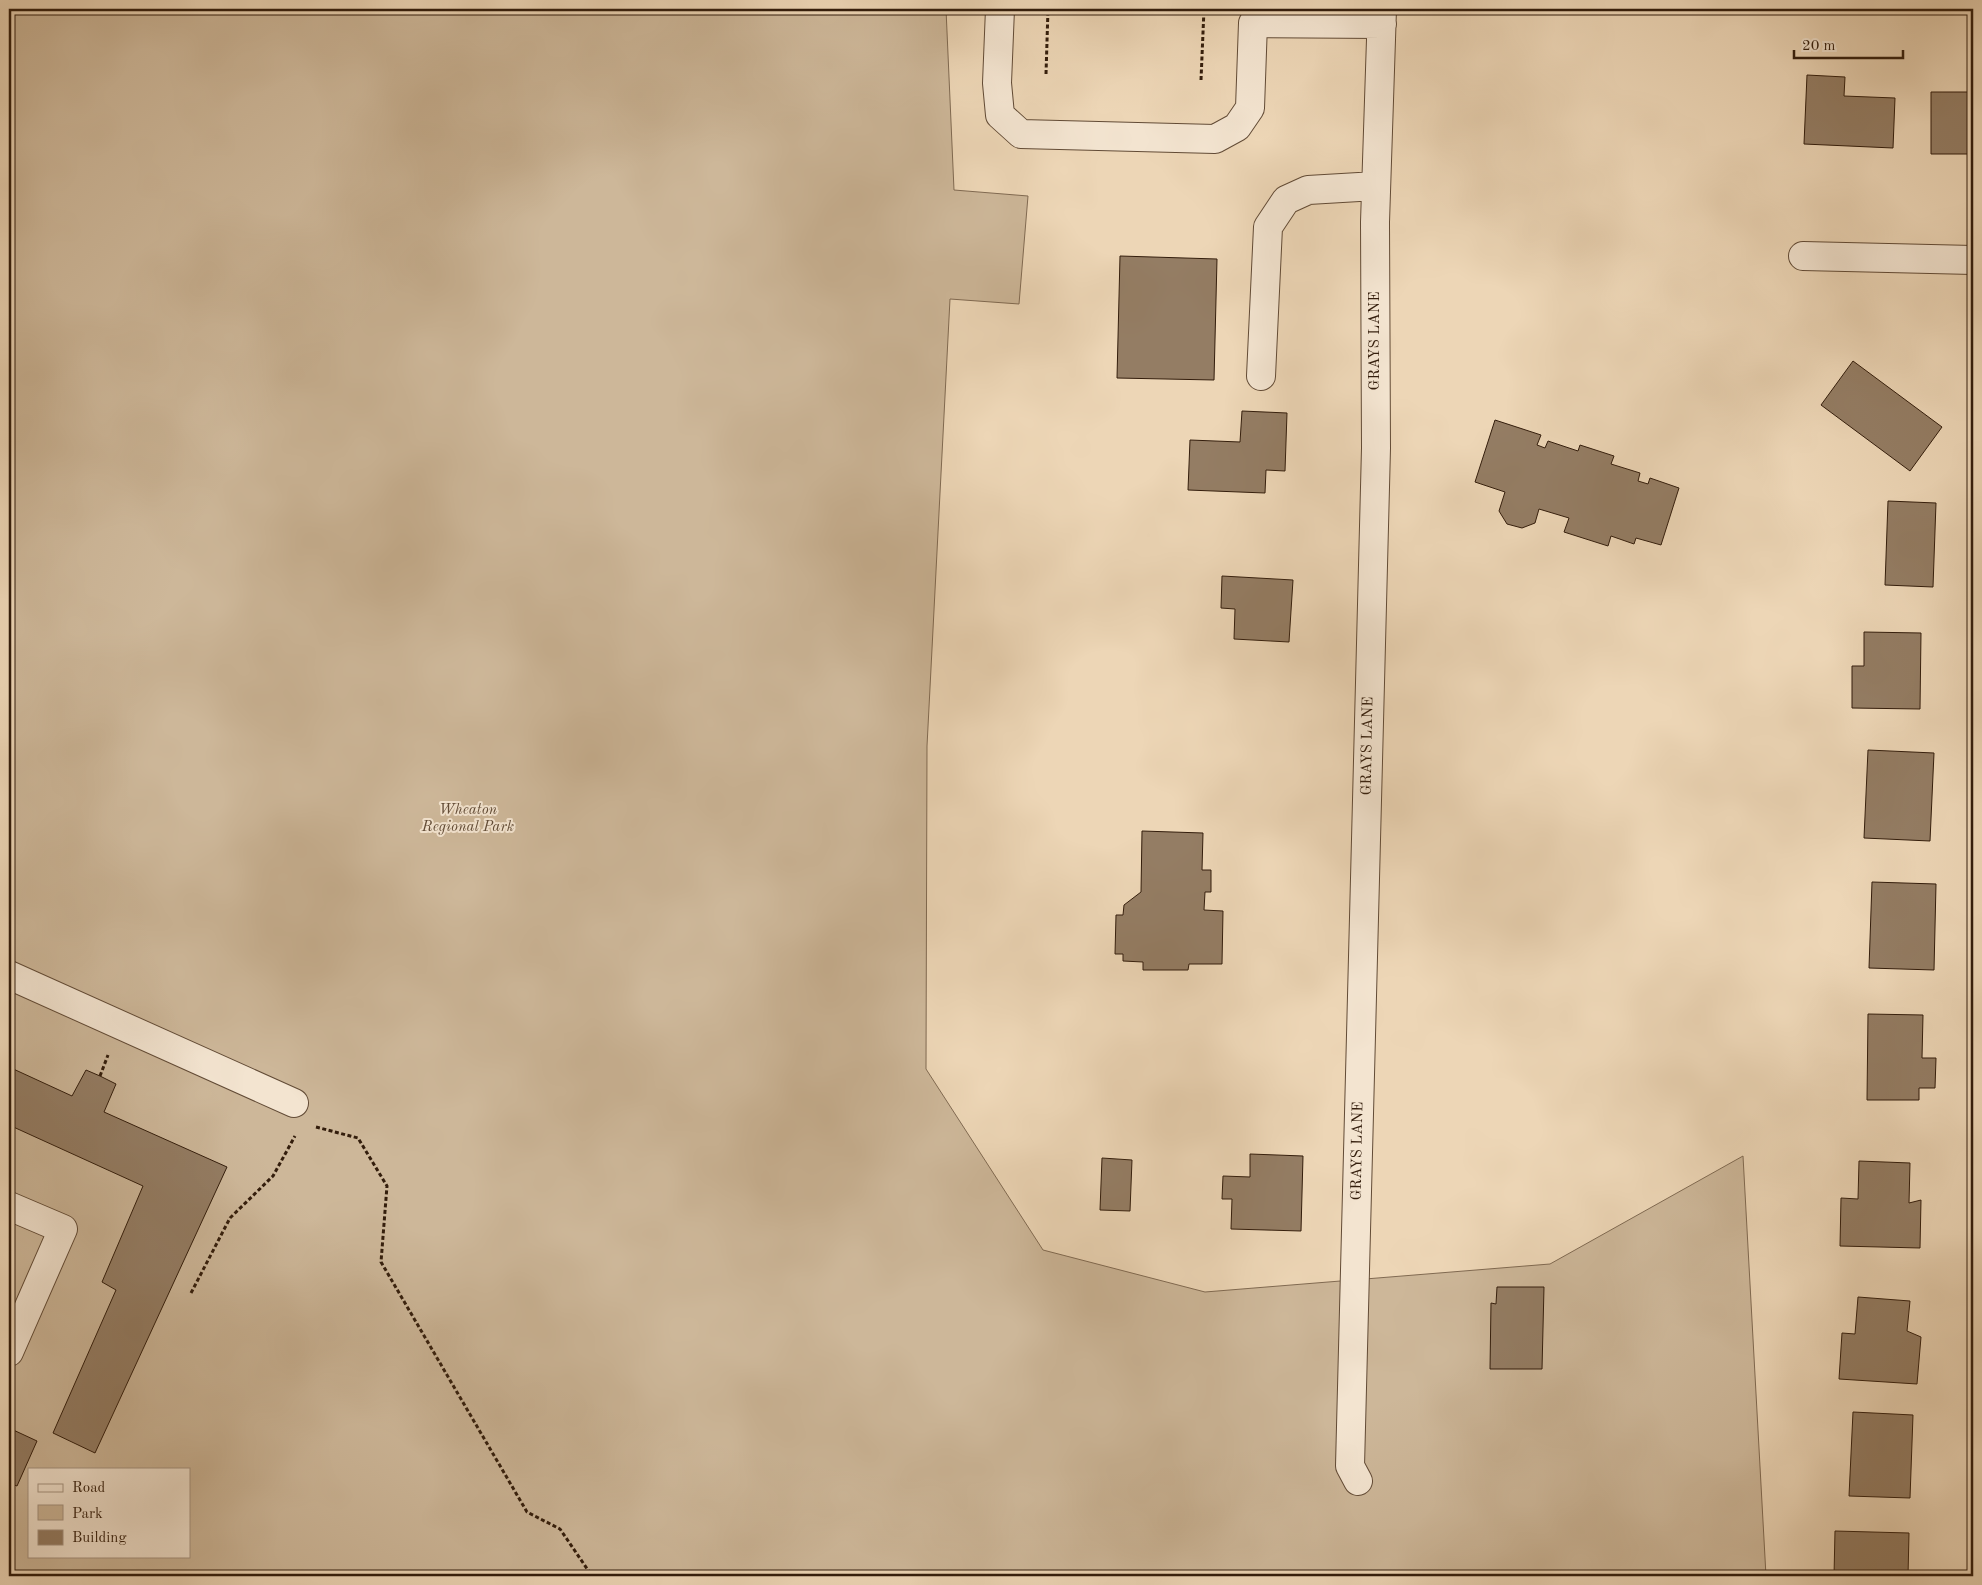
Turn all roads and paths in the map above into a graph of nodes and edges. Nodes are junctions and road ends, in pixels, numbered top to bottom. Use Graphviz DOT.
graph roads {
  1 [pos="1000,9"];
  2 [pos="1048,9"];
  3 [pos="1204,9"];
  4 [pos="1253,16"];
  5 [pos="1382,16"];
  6 [pos="1046,74"];
  7 [pos="1201,80"];
  8 [pos="1376,186"];
  9 [pos="1803,256"];
  10 [pos="1973,260"];
  11 [pos="1261,376"];
  12 [pos="9,975"];
  13 [pos="294,1103"];
  14 [pos="312,1126"];
  15 [pos="298,1130"];
  16 [pos="9,1206"];
  17 [pos="191,1293"];
  18 [pos="9,1352"];
  19 [pos="1358,1481"];
  20 [pos="592,1576"];
  1 -- 4 [label="street"];
  2 -- 6 [label="path"];
  3 -- 7 [label="path"];
  4 -- 5 [label="street"];
  5 -- 8 [label="street, GRAYS LANE"];
  8 -- 11 [label="street"];
  8 -- 19 [label="street, GRAYS LANE"];
  9 -- 10 [label="street"];
  12 -- 13 [label="street"];
  14 -- 20 [label="path"];
  15 -- 17 [label="path"];
  16 -- 18 [label="street"];
}
